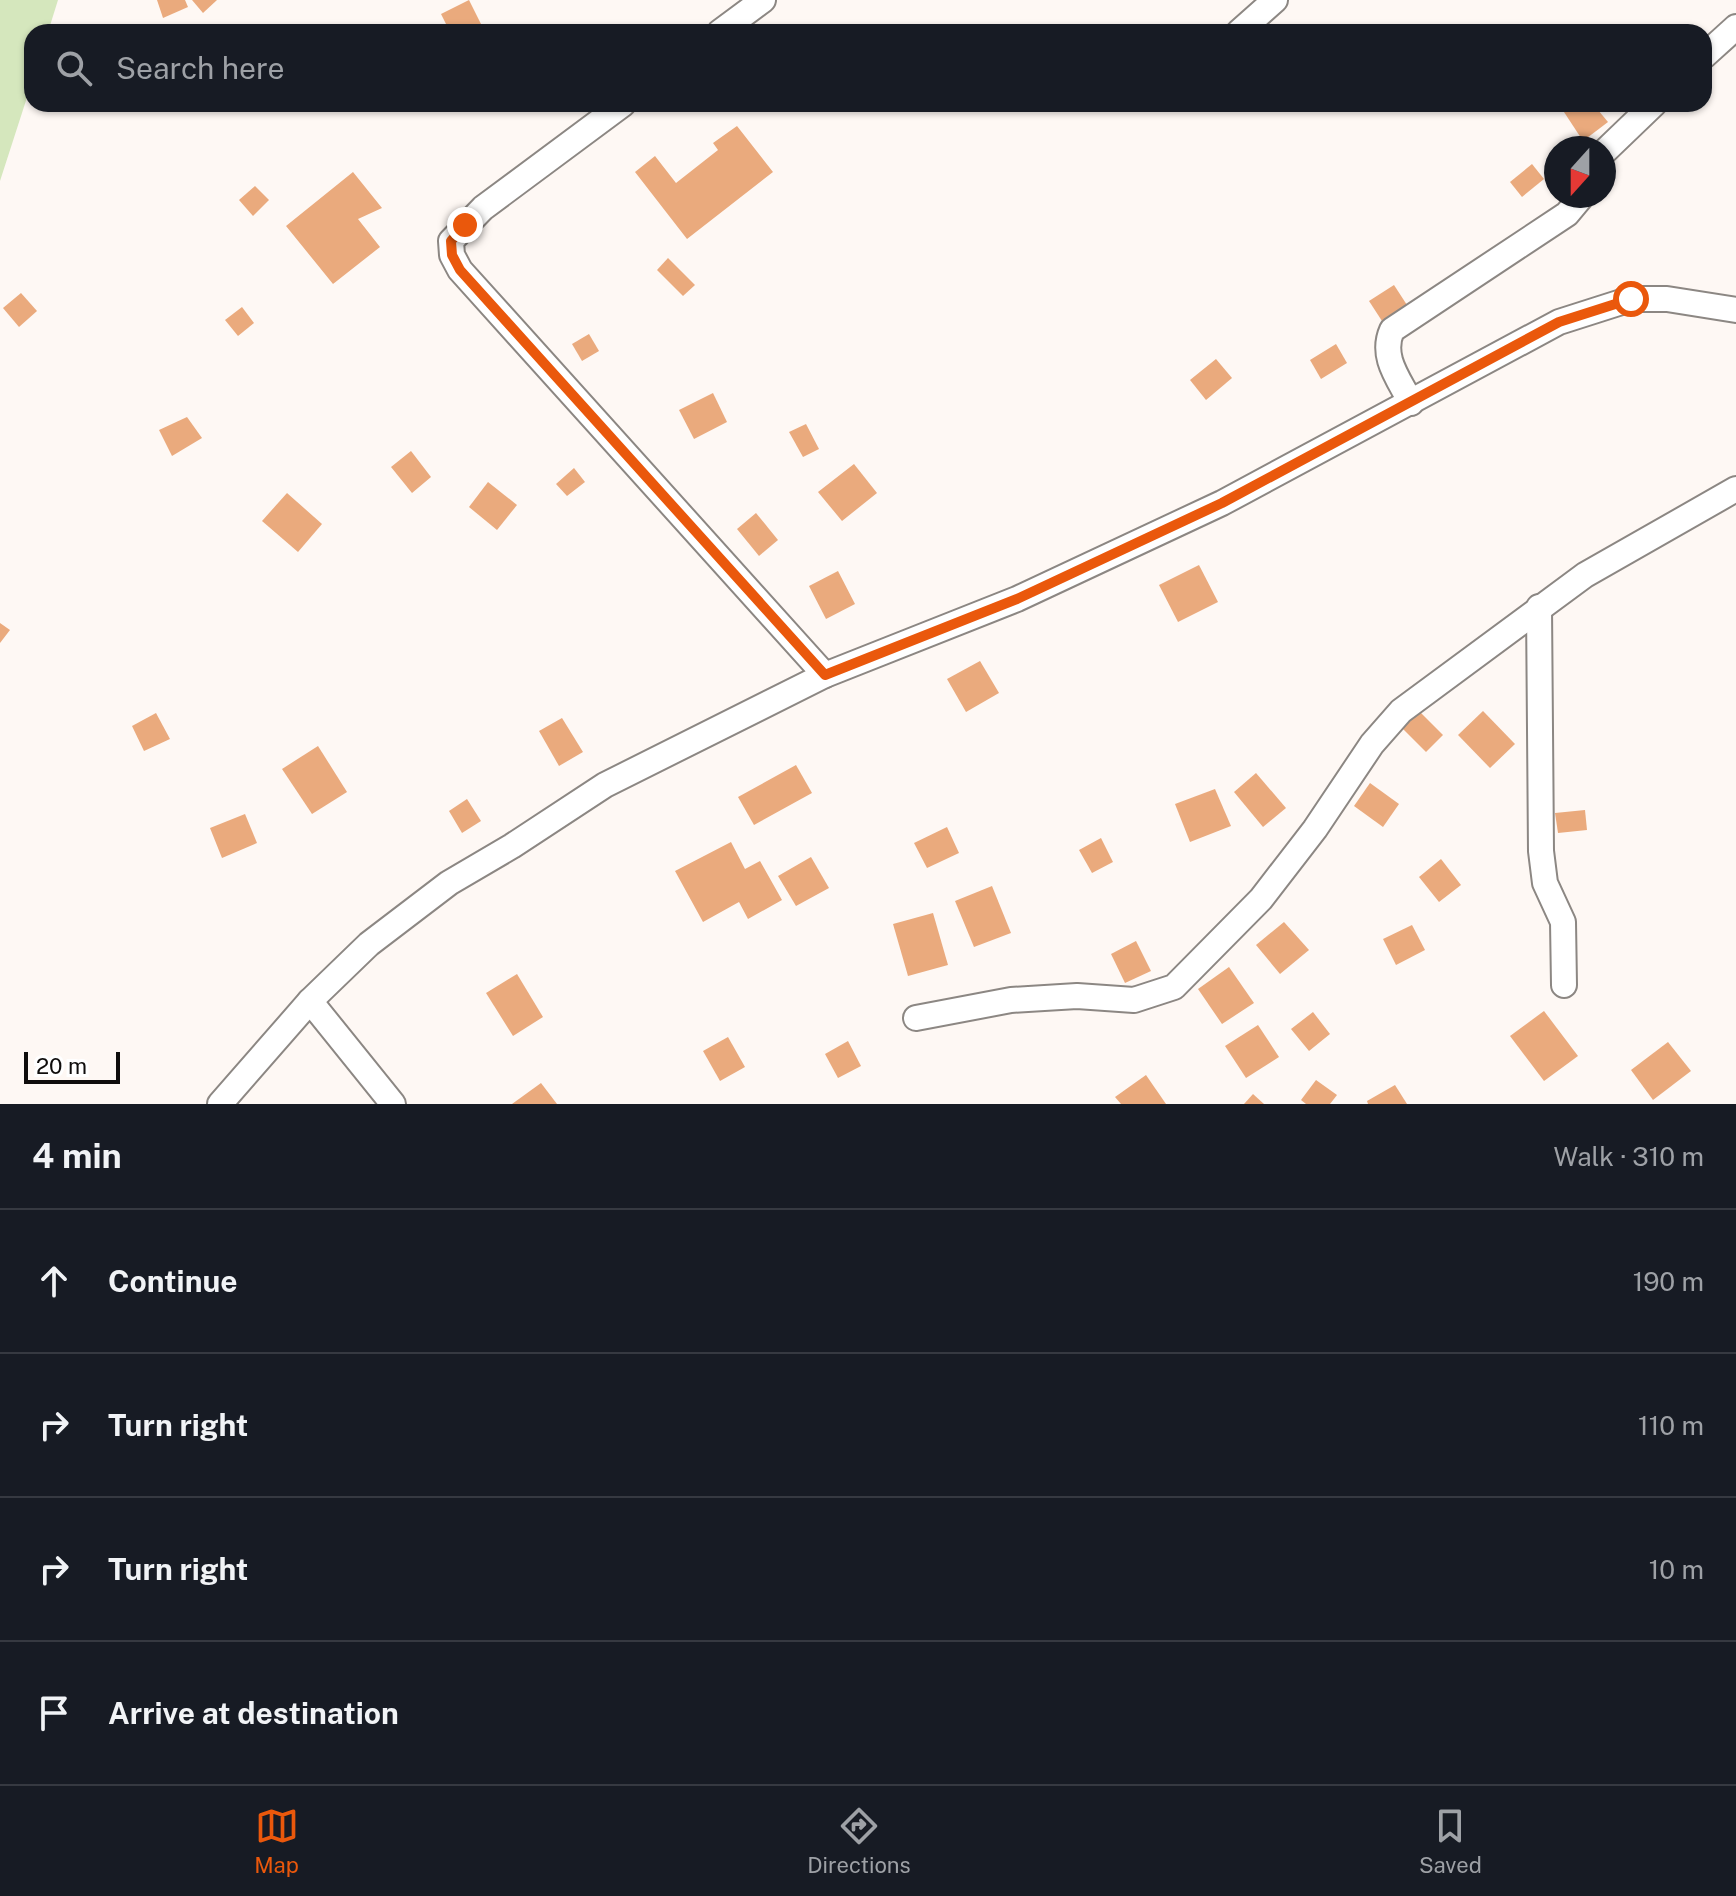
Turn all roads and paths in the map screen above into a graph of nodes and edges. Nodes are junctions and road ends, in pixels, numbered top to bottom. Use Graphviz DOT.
graph roads {
  1 [pos="763,0"];
  2 [pos="1275,0"];
  3 [pos="731,24"];
  4 [pos="1248,24"];
  5 [pos="1736,27"];
  6 [pos="1712,49"];
  7 [pos="612,112"];
  8 [pos="1646,112"];
  9 [pos="1616,140"];
  10 [pos="1572,208"];
  11 [pos="1736,310"];
  12 [pos="1411,403"];
  13 [pos="1736,489"];
  14 [pos="1539,607"];
  15 [pos="825,675"];
  16 [pos="1564,985"];
  17 [pos="310,1001"];
  18 [pos="916,1018"];
  19 [pos="220,1104"];
  20 [pos="393,1104"];
  1 -- 3 [label="street"];
  2 -- 4 [label="street"];
  5 -- 6 [label="street"];
  7 -- 15 [label="street"];
  8 -- 9 [label="street"];
  10 -- 12 [label="street"];
  11 -- 12 [label="street"];
  12 -- 15 [label="street"];
  13 -- 14 [label="street"];
  14 -- 16 [label="street"];
  14 -- 18 [label="street"];
  15 -- 17 [label="street"];
  17 -- 19 [label="street"];
  17 -- 20 [label="street"];
}
